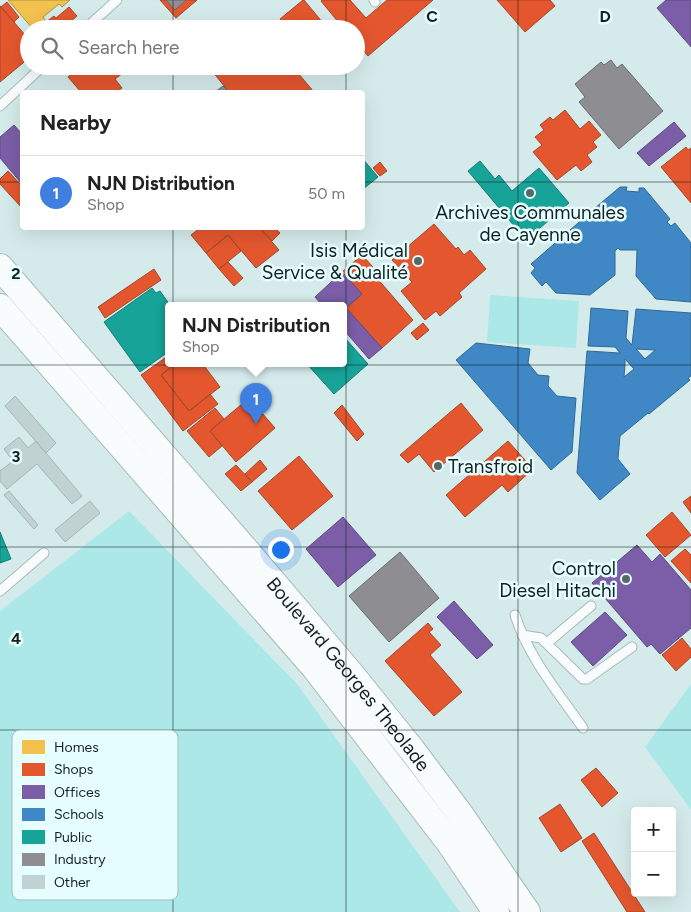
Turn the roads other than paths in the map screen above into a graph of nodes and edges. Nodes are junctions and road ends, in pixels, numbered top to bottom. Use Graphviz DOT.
graph roads {
  1 [pos="118,0"];
  2 [pos="95,20"];
  3 [pos="33,75"];
  4 [pos="0,106"];
  5 [pos="0,267"];
  6 [pos="0,307"];
  7 [pos="44,553"];
  8 [pos="0,591"];
  9 [pos="591,606"];
  10 [pos="515,615"];
  11 [pos="522,636"];
  12 [pos="547,643"];
  13 [pos="632,647"];
  14 [pos="583,728"];
  15 [pos="496,912"];
  16 [pos="527,912"];
  1 -- 2 [label="lane"];
  3 -- 4 [label="lane"];
  5 -- 16 [label="main road, Boulevard Georges Theolade"];
  6 -- 15 [label="main road, Boulevard Georges Theolade"];
  7 -- 8 [label="lane"];
  9 -- 12 [label="lane"];
  10 -- 11 [label="lane"];
  11 -- 12 [label="lane"];
  11 -- 14 [label="lane"];
  12 -- 13 [label="lane"];
}
